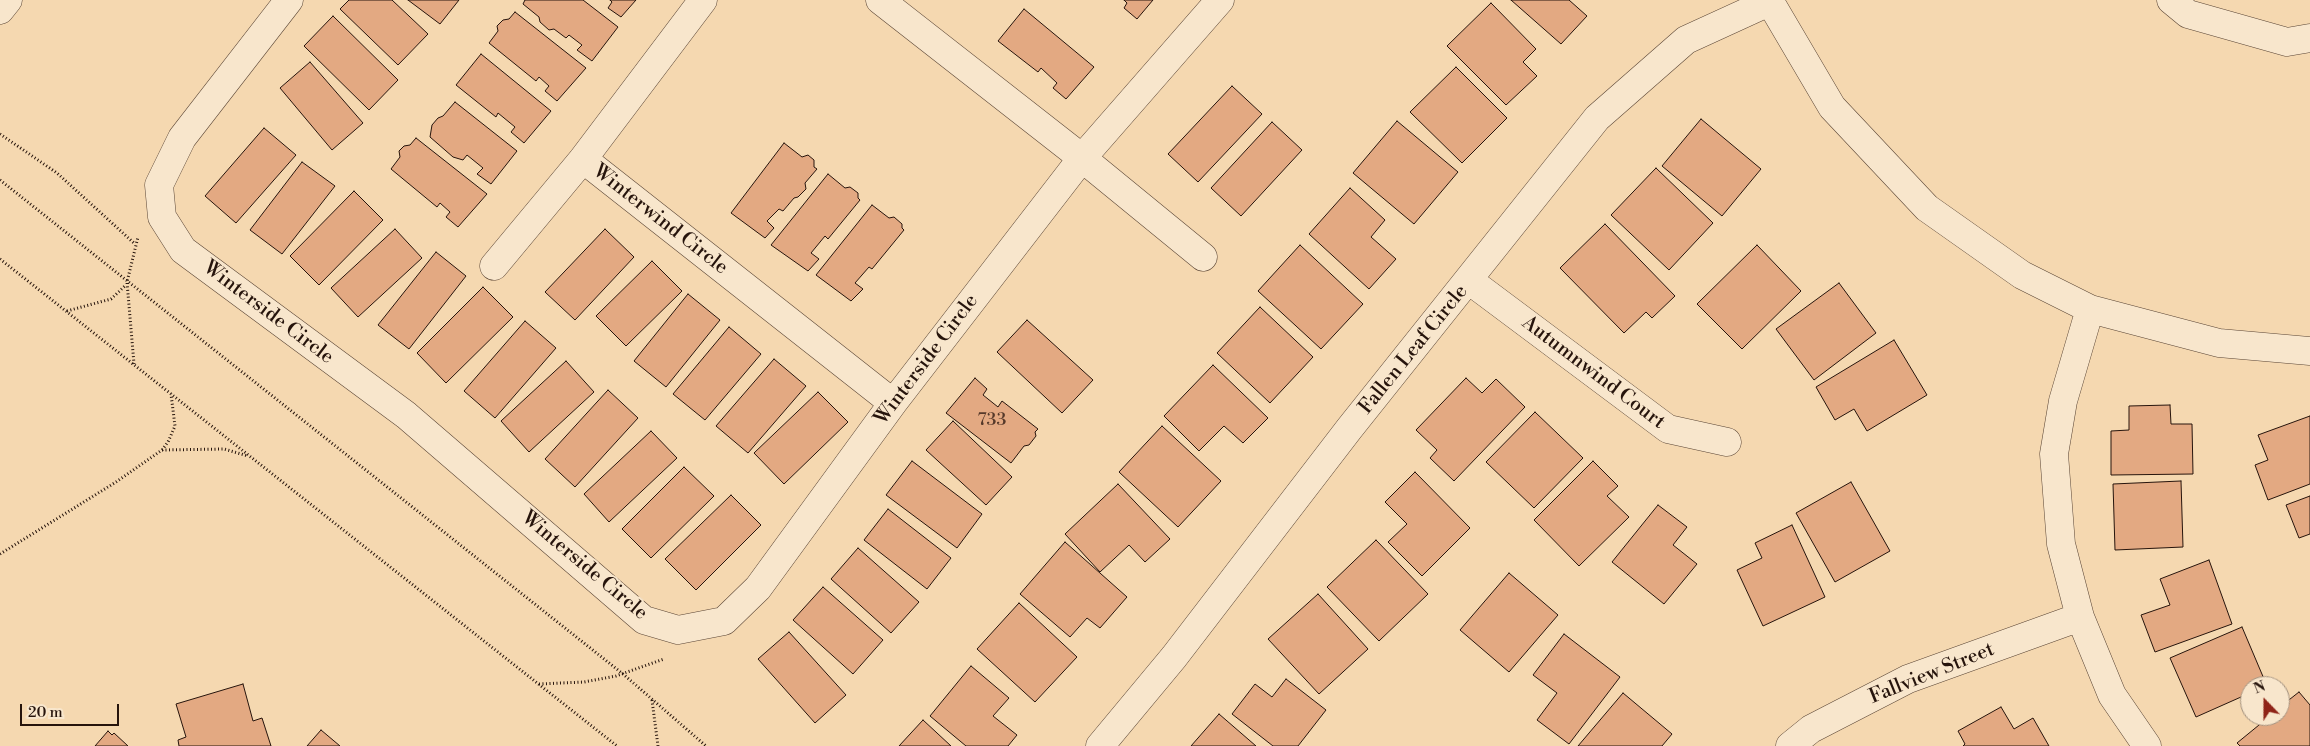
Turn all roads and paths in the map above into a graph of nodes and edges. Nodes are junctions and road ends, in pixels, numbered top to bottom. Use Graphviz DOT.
graph roads {
  1 [pos="8,0"];
  2 [pos="289,0"];
  3 [pos="703,0"];
  4 [pos="880,0"];
  5 [pos="1220,0"];
  6 [pos="2171,0"];
  7 [pos="1769,1"];
  8 [pos="0,10"];
  9 [pos="2310,38"];
  10 [pos="0,134"];
  11 [pos="1082,158"];
  12 [pos="583,159"];
  13 [pos="0,180"];
  14 [pos="162,217"];
  15 [pos="135,244"];
  16 [pos="1203,257"];
  17 [pos="0,259"];
  18 [pos="494,266"];
  19 [pos="1470,281"];
  20 [pos="127,282"];
  21 [pos="2090,309"];
  22 [pos="67,311"];
  23 [pos="2310,351"];
  24 [pos="134,364"];
  25 [pos="170,393"];
  26 [pos="892,403"];
  27 [pos="1727,442"];
  28 [pos="162,450"];
  29 [pos="250,456"];
  30 [pos="0,554"];
  31 [pos="2080,617"];
  32 [pos="667,657"];
  33 [pos="622,674"];
  34 [pos="538,684"];
  35 [pos="652,700"];
  36 [pos="617,746"];
  37 [pos="658,746"];
  38 [pos="706,746"];
  39 [pos="1100,746"];
  40 [pos="1790,746"];
  41 [pos="2148,746"];
  1 -- 8 [label="street"];
  2 -- 14 [label="street, Winterside Circle"];
  3 -- 12 [label="street, Winterwind Circle"];
  4 -- 11 [label="street"];
  5 -- 11 [label="street, Winterside Circle"];
  6 -- 9 [label="street"];
  7 -- 19 [label="street, Fallen Leaf Circle"];
  7 -- 21 [label="street"];
  10 -- 15 [label="path"];
  11 -- 16 [label="street"];
  11 -- 26 [label="street, Winterside Circle"];
  12 -- 18 [label="street"];
  12 -- 26 [label="street, Winterwind Circle"];
  13 -- 20 [label="path"];
  14 -- 15 [label="path"];
  14 -- 26 [label="street, Winterside Circle"];
  15 -- 20 [label="path"];
  17 -- 22 [label="path"];
  19 -- 27 [label="street, Autumnwind Court"];
  19 -- 39 [label="street, Fallen Leaf Circle"];
  20 -- 22 [label="path"];
  20 -- 24 [label="path"];
  20 -- 33 [label="path"];
  21 -- 23 [label="street"];
  21 -- 31 [label="street"];
  22 -- 24 [label="path"];
  24 -- 25 [label="path"];
  25 -- 28 [label="path"];
  25 -- 29 [label="path"];
  28 -- 29 [label="path"];
  28 -- 30 [label="path"];
  29 -- 34 [label="path"];
  31 -- 40 [label="street, Fallview Street"];
  31 -- 41 [label="street"];
  32 -- 33 [label="path"];
  33 -- 34 [label="path"];
  33 -- 35 [label="path"];
  34 -- 36 [label="path"];
  35 -- 37 [label="path"];
  35 -- 38 [label="path"];
}
